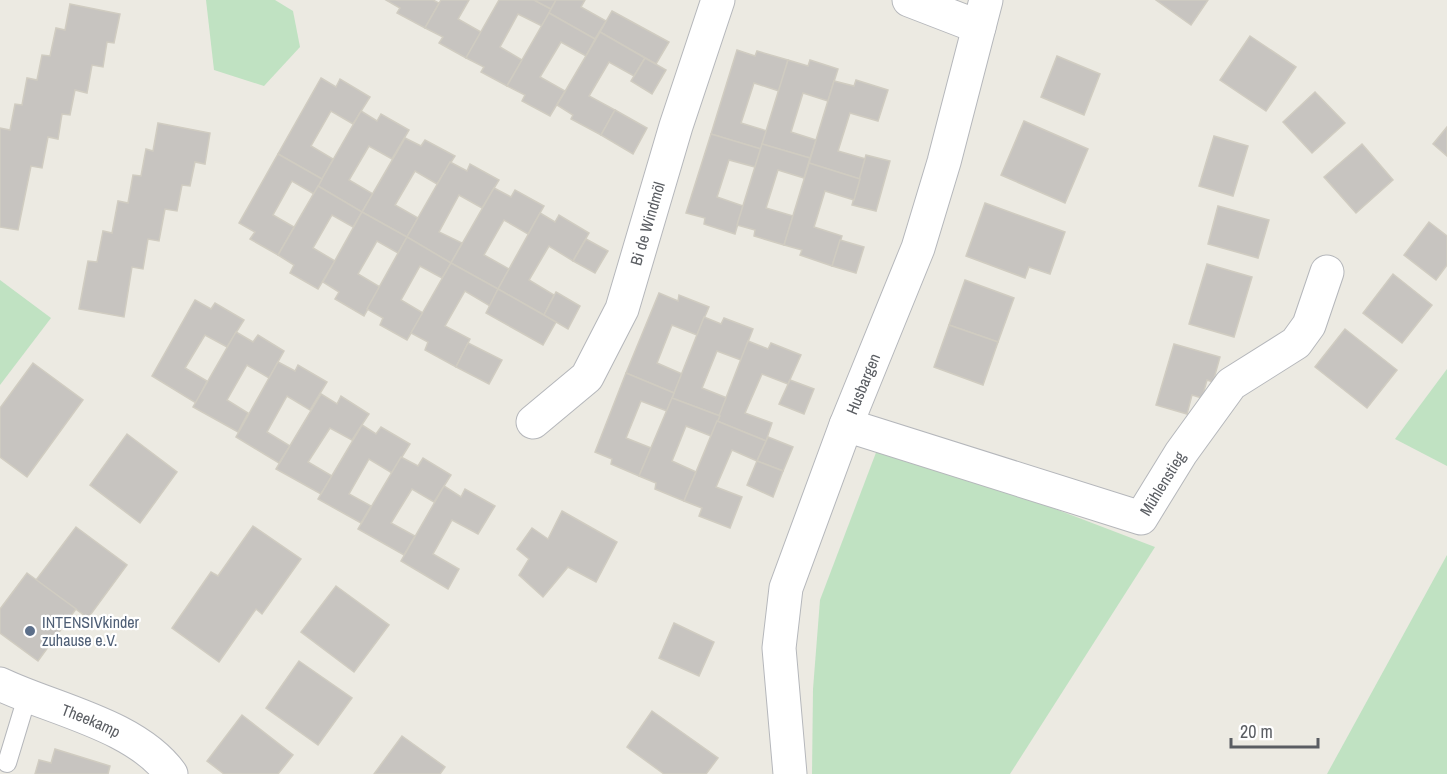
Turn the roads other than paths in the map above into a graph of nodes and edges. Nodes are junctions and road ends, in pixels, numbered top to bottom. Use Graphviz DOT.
graph roads {
  1 [pos="718,0"];
  2 [pos="909,0"];
  3 [pos="983,14"];
  4 [pos="1327,272"];
  5 [pos="533,422"];
  6 [pos="846,425"];
  7 [pos="13,691"];
  8 [pos="7,764"];
  9 [pos="171,774"];
  10 [pos="790,774"];
  1 -- 5 [label="street, Bi de Windmöl"];
  2 -- 3 [label="street"];
  3 -- 6 [label="street, Husbargen"];
  4 -- 6 [label="street, Mühlenstieg"];
  6 -- 10 [label="street, Husbargen"];
  7 -- 8 [label="lane"];
  7 -- 9 [label="street, Theekamp"];
}
